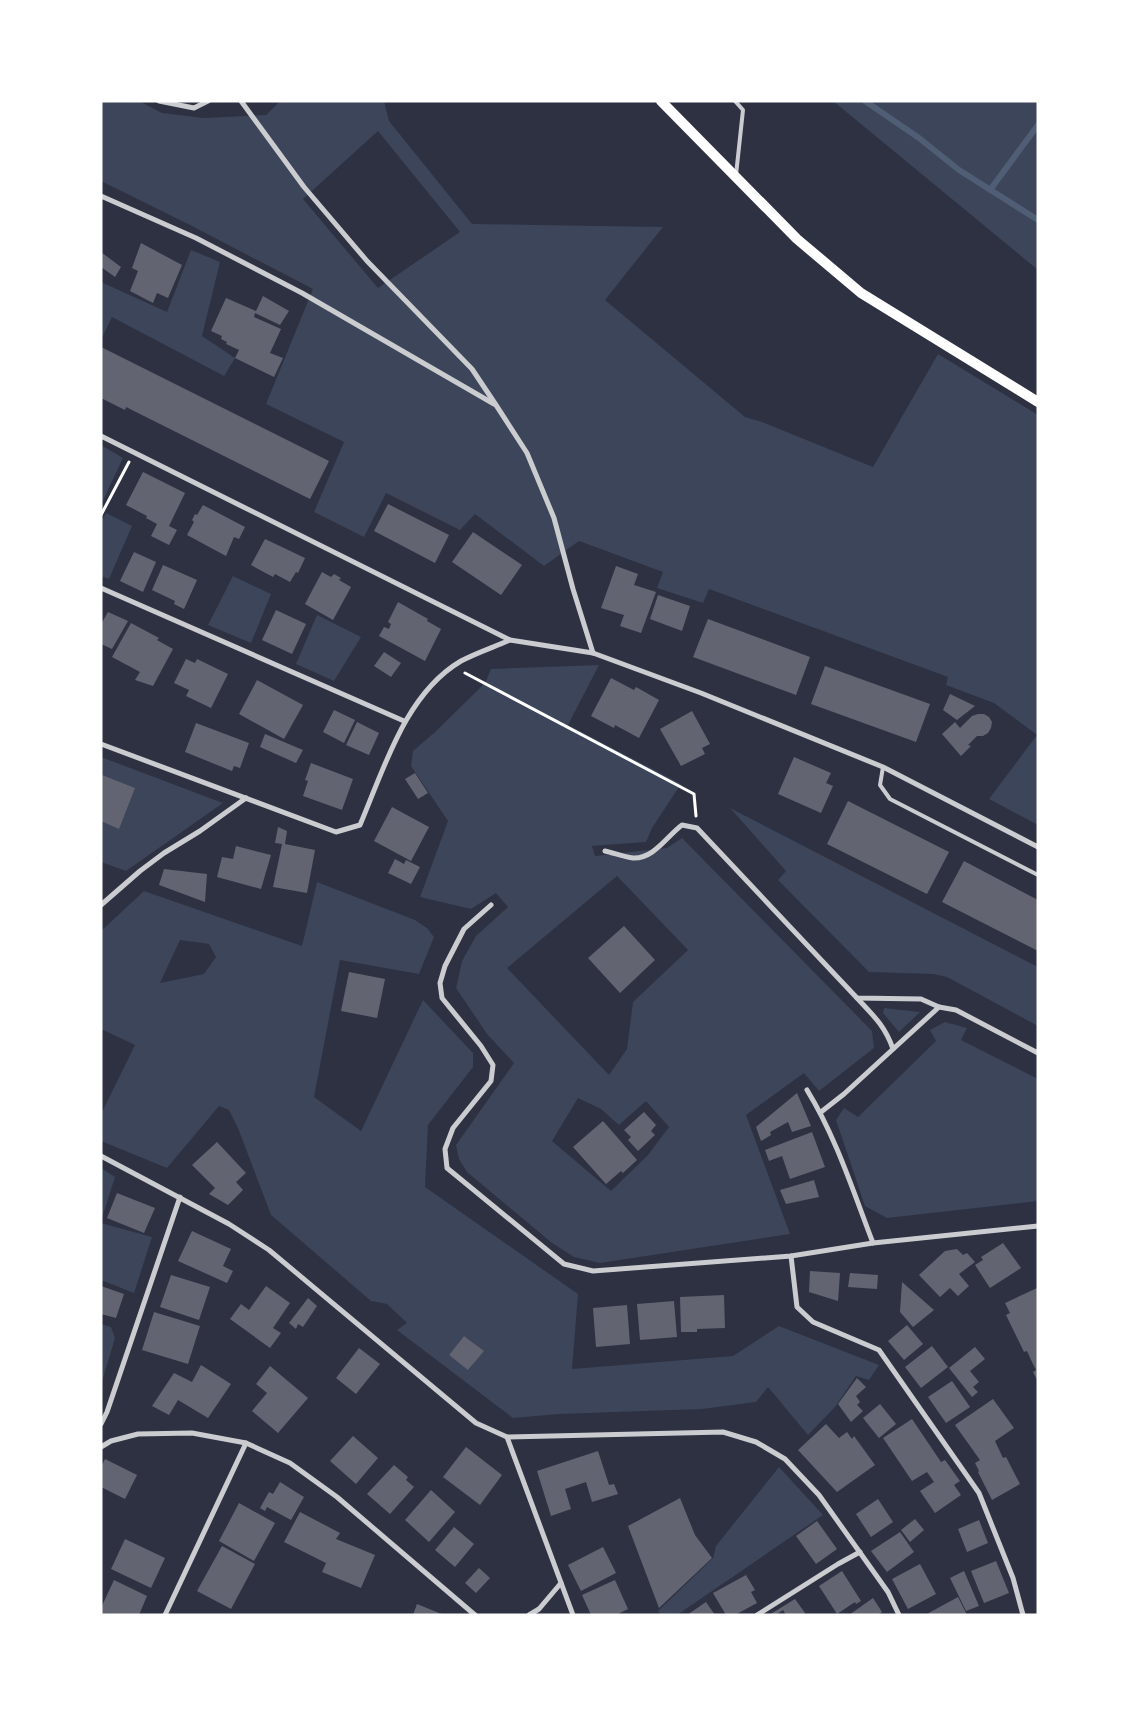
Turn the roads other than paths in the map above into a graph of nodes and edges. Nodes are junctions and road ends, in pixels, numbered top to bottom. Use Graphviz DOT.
graph roads {
  1 [pos="158,101"];
  2 [pos="208,101"];
  3 [pos="240,101"];
  4 [pos="661,101"];
  5 [pos="734,101"];
  6 [pos="736,177"];
  7 [pos="101,196"];
  8 [pos="1038,402"];
  9 [pos="496,405"];
  10 [pos="101,436"];
  11 [pos="101,588"];
  12 [pos="510,640"];
  13 [pos="593,653"];
  14 [pos="404,721"];
  15 [pos="101,744"];
  16 [pos="883,767"];
  17 [pos="246,798"];
  18 [pos="1038,847"];
  19 [pos="605,851"];
  20 [pos="1038,875"];
  21 [pos="101,904"];
  22 [pos="491,904"];
  23 [pos="857,998"];
  24 [pos="939,1007"];
  25 [pos="894,1049"];
  26 [pos="1038,1053"];
  27 [pos="807,1090"];
  28 [pos="821,1112"];
  29 [pos="101,1156"];
  30 [pos="180,1197"];
  31 [pos="1038,1226"];
  32 [pos="873,1243"];
  33 [pos="791,1256"];
  34 [pos="101,1424"];
  35 [pos="506,1438"];
  36 [pos="246,1443"];
  37 [pos="101,1447"];
  38 [pos="860,1552"];
  39 [pos="561,1583"];
  40 [pos="164,1615"];
  41 [pos="475,1615"];
  42 [pos="529,1615"];
  43 [pos="574,1615"];
  44 [pos="757,1615"];
  45 [pos="899,1615"];
  46 [pos="1023,1615"];
  1 -- 2 [label="street"];
  3 -- 9 [label="street"];
  4 -- 6 [label="main road"];
  5 -- 6 [label="lane"];
  6 -- 8 [label="main road"];
  7 -- 9 [label="street"];
  9 -- 13 [label="street"];
  10 -- 12 [label="street"];
  11 -- 14 [label="street"];
  12 -- 13 [label="street"];
  12 -- 14 [label="street"];
  13 -- 16 [label="street"];
  14 -- 17 [label="street"];
  15 -- 17 [label="street"];
  16 -- 18 [label="street"];
  16 -- 20 [label="lane"];
  17 -- 21 [label="street"];
  19 -- 23 [label="street"];
  22 -- 33 [label="street"];
  23 -- 24 [label="street"];
  23 -- 25 [label="street"];
  24 -- 25 [label="street"];
  24 -- 26 [label="street"];
  25 -- 28 [label="street"];
  27 -- 28 [label="street"];
  28 -- 32 [label="street"];
  29 -- 30 [label="street"];
  30 -- 34 [label="street"];
  30 -- 35 [label="street"];
  31 -- 32 [label="street"];
  32 -- 33 [label="street"];
  33 -- 46 [label="street"];
  35 -- 38 [label="street"];
  35 -- 39 [label="street"];
  36 -- 37 [label="street"];
  36 -- 40 [label="street"];
  36 -- 41 [label="street"];
  38 -- 44 [label="street"];
  38 -- 45 [label="street"];
  39 -- 42 [label="street"];
  39 -- 43 [label="street"];
}
